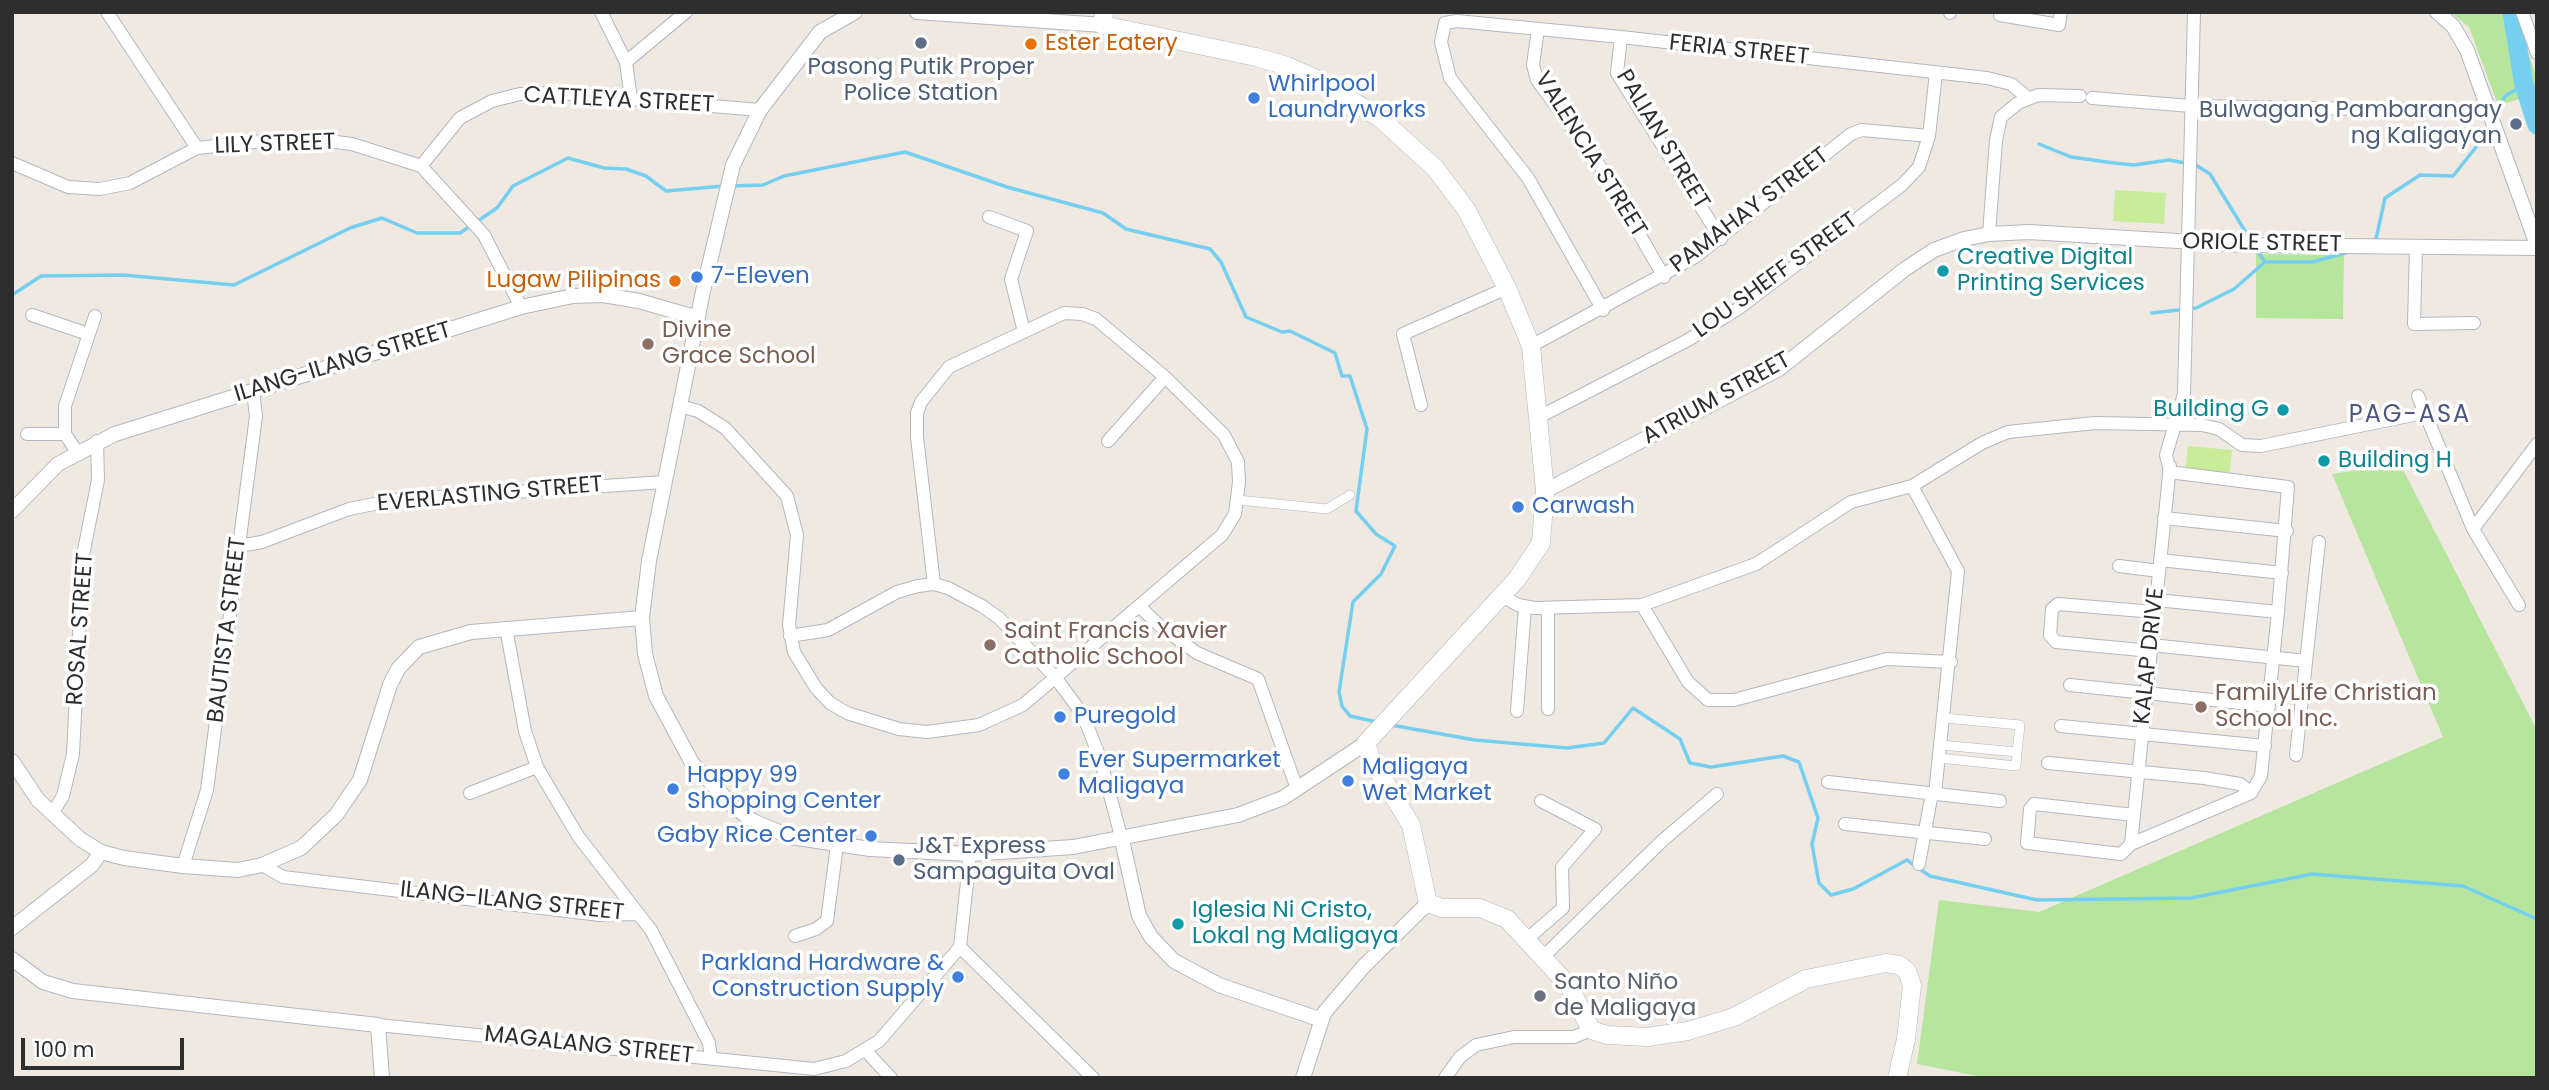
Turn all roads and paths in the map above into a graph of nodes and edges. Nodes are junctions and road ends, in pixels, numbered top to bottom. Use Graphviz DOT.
graph roads {
  1 [pos="107,12"];
  2 [pos="601,12"];
  3 [pos="686,12"];
  4 [pos="855,12"];
  5 [pos="917,12"];
  6 [pos="2000,12"];
  7 [pos="2061,12"];
  8 [pos="2194,12"];
  9 [pos="2437,12"];
  10 [pos="2522,12"];
  11 [pos="1103,19"];
  12 [pos="1538,29"];
  13 [pos="1621,37"];
  14 [pos="2537,53"];
  15 [pos="626,62"];
  16 [pos="1936,73"];
  17 [pos="2028,98"];
  18 [pos="631,99"];
  19 [pos="2191,106"];
  20 [pos="760,110"];
  21 [pos="2491,111"];
  22 [pos="1930,136"];
  23 [pos="197,148"];
  24 [pos="12,163"];
  25 [pos="421,166"];
  26 [pos="989,217"];
  27 [pos="1989,234"];
  28 [pos="1721,239"];
  29 [pos="2189,243"];
  30 [pos="2537,246"];
  31 [pos="2416,247"];
  32 [pos="1664,276"];
  33 [pos="1507,288"];
  34 [pos="521,307"];
  35 [pos="1602,310"];
  36 [pos="32,315"];
  37 [pos="94,316"];
  38 [pos="698,318"];
  39 [pos="2474,323"];
  40 [pos="1024,332"];
  41 [pos="88,334"];
  42 [pos="1536,344"];
  43 [pos="1165,377"];
  44 [pos="253,391"];
  45 [pos="2418,396"];
  46 [pos="1421,405"];
  47 [pos="681,406"];
  48 [pos="2423,413"];
  49 [pos="1539,417"];
  50 [pos="2173,423"];
  51 [pos="27,434"];
  52 [pos="65,434"];
  53 [pos="97,441"];
  54 [pos="1108,441"];
  55 [pos="2537,444"];
  56 [pos="77,452"];
  57 [pos="2169,470"];
  58 [pos="664,482"];
  59 [pos="1912,486"];
  60 [pos="1545,491"];
  61 [pos="1350,495"];
  62 [pos="1238,500"];
  63 [pos="12,511"];
  64 [pos="2164,518"];
  65 [pos="2473,529"];
  66 [pos="2287,531"];
  67 [pos="2319,542"];
  68 [pos="239,546"];
  69 [pos="2119,566"];
  70 [pos="2159,566"];
  71 [pos="2282,573"];
  72 [pos="934,584"];
  73 [pos="1502,596"];
  74 [pos="1642,605"];
  75 [pos="2519,605"];
  76 [pos="1139,606"];
  77 [pos="2155,606"];
  78 [pos="1525,607"];
  79 [pos="1548,609"];
  80 [pos="2278,612"];
  81 [pos="642,618"];
  82 [pos="506,628"];
  83 [pos="790,636"];
  84 [pos="2151,648"];
  85 [pos="2274,658"];
  86 [pos="2306,661"];
  87 [pos="1951,662"];
  88 [pos="1055,677"];
  89 [pos="2070,685"];
  90 [pos="2146,693"];
  91 [pos="2269,706"];
  92 [pos="1548,709"];
  93 [pos="1517,711"];
  94 [pos="1944,718"];
  95 [pos="2061,726"];
  96 [pos="2142,733"];
  97 [pos="1366,743"];
  98 [pos="1941,745"];
  99 [pos="2265,746"];
  100 [pos="2017,752"];
  101 [pos="2296,755"];
  102 [pos="1939,758"];
  103 [pos="12,761"];
  104 [pos="2048,763"];
  105 [pos="537,767"];
  106 [pos="2138,772"];
  107 [pos="1828,782"];
  108 [pos="1297,789"];
  109 [pos="470,793"];
  110 [pos="2251,793"];
  111 [pos="1717,794"];
  112 [pos="1933,794"];
  113 [pos="1541,801"];
  114 [pos="2000,801"];
  115 [pos="52,814"];
  116 [pos="2134,815"];
  117 [pos="1845,824"];
  118 [pos="1925,832"];
  119 [pos="1985,839"];
  120 [pos="1122,840"];
  121 [pos="2131,844"];
  122 [pos="837,845"];
  123 [pos="101,852"];
  124 [pos="970,855"];
  125 [pos="1919,864"];
  126 [pos="262,865"];
  127 [pos="183,866"];
  128 [pos="1428,903"];
  129 [pos="639,914"];
  130 [pos="12,928"];
  131 [pos="795,936"];
  132 [pos="1527,939"];
  133 [pos="960,947"];
  134 [pos="1543,957"];
  135 [pos="12,959"];
  136 [pos="1319,1019"];
  137 [pos="378,1025"];
  138 [pos="1591,1030"];
  139 [pos="866,1051"];
  140 [pos="710,1058"];
  141 [pos="382,1078"];
  142 [pos="891,1078"];
  143 [pos="1093,1078"];
  144 [pos="1303,1078"];
  145 [pos="1445,1078"];
  146 [pos="1897,1078"];
  1 -- 23 [label="street, LILY STREET"];
  2 -- 15 [label="street"];
  3 -- 15 [label="street"];
  4 -- 20 [label="street"];
  5 -- 11 [label="street"];
  6 -- 7 [label="street"];
  8 -- 19 [label="street, KALAP DRIVE"];
  9 -- 21 [label="street"];
  10 -- 14 [label="street"];
  11 -- 33 [label="main road"];
  12 -- 13 [label="street, FERIA STREET"];
  12 -- 32 [label="street, VALENCIA STREET"];
  12 -- 35 [label="street, FERIA STREET"];
  13 -- 16 [label="street, FERIA STREET"];
  13 -- 28 [label="street, PALIAN STREET"];
  15 -- 18 [label="street"];
  16 -- 17 [label="street, FERIA STREET"];
  16 -- 22 [label="street, LOU SHEFF STREET"];
  17 -- 19 [label="street"];
  17 -- 27 [label="street"];
  18 -- 20 [label="street, CATTLEYA STREET"];
  18 -- 25 [label="street, CATTLEYA STREET"];
  19 -- 21 [label="street"];
  19 -- 29 [label="street, KALAP DRIVE"];
  20 -- 38 [label="street"];
  21 -- 30 [label="street"];
  22 -- 28 [label="street, PAMAHAY STREET"];
  22 -- 49 [label="street, LOU SHEFF STREET"];
  23 -- 24 [label="street"];
  23 -- 25 [label="street, LILY STREET"];
  25 -- 34 [label="street, LILY STREET"];
  26 -- 40 [label="street"];
  27 -- 29 [label="street, ORIOLE STREET"];
  27 -- 60 [label="street, ATRIUM STREET"];
  28 -- 32 [label="street, PAMAHAY STREET"];
  29 -- 31 [label="street, ORIOLE STREET"];
  29 -- 50 [label="street, KALAP DRIVE"];
  30 -- 31 [label="street, ORIOLE STREET"];
  31 -- 39 [label="street"];
  32 -- 35 [label="street, PAMAHAY STREET"];
  33 -- 42 [label="main road"];
  33 -- 46 [label="street"];
  34 -- 38 [label="street, ILANG-ILANG STREET"];
  34 -- 44 [label="street, ILANG-ILANG STREET"];
  35 -- 42 [label="street, PAMAHAY STREET"];
  36 -- 41 [label="street"];
  37 -- 41 [label="street"];
  38 -- 47 [label="street"];
  40 -- 43 [label="street"];
  40 -- 72 [label="street"];
  41 -- 52 [label="street"];
  42 -- 49 [label="main road"];
  43 -- 54 [label="street"];
  43 -- 62 [label="street"];
  44 -- 53 [label="street, ILANG-ILANG STREET"];
  44 -- 68 [label="street, BAUTISTA STREET"];
  45 -- 48 [label="street"];
  47 -- 58 [label="street"];
  47 -- 83 [label="street"];
  48 -- 50 [label="street"];
  48 -- 65 [label="street"];
  49 -- 60 [label="main road"];
  50 -- 57 [label="street, KALAP DRIVE"];
  50 -- 59 [label="street"];
  51 -- 52 [label="street"];
  52 -- 56 [label="street"];
  53 -- 56 [label="street, ILANG-ILANG STREET"];
  53 -- 115 [label="street, ROSAL STREET"];
  55 -- 65 [label="street"];
  56 -- 63 [label="street, ILANG-ILANG STREET"];
  57 -- 64 [label="street, KALAP DRIVE"];
  57 -- 66 [label="street"];
  58 -- 68 [label="street, EVERLASTING STREET"];
  58 -- 81 [label="street"];
  59 -- 74 [label="street"];
  59 -- 87 [label="street"];
  60 -- 73 [label="main road"];
  61 -- 62 [label="street"];
  62 -- 76 [label="street"];
  64 -- 66 [label="street"];
  64 -- 70 [label="street, KALAP DRIVE"];
  65 -- 75 [label="street"];
  66 -- 71 [label="street"];
  67 -- 86 [label="street"];
  68 -- 127 [label="street, BAUTISTA STREET"];
  69 -- 70 [label="street"];
  70 -- 71 [label="street"];
  70 -- 77 [label="street, KALAP DRIVE"];
  71 -- 80 [label="street"];
  72 -- 83 [label="street"];
  72 -- 88 [label="street"];
  73 -- 78 [label="street"];
  73 -- 97 [label="main road"];
  74 -- 79 [label="street"];
  74 -- 87 [label="street"];
  76 -- 88 [label="street"];
  76 -- 108 [label="street"];
  77 -- 80 [label="street"];
  77 -- 84 [label="street, KALAP DRIVE"];
  77 -- 84 [label="street"];
  78 -- 79 [label="street"];
  78 -- 93 [label="street"];
  79 -- 92 [label="street"];
  80 -- 85 [label="street"];
  81 -- 82 [label="street"];
  81 -- 122 [label="street"];
  82 -- 105 [label="street"];
  82 -- 126 [label="street"];
  83 -- 88 [label="street"];
  84 -- 85 [label="street"];
  84 -- 90 [label="street, KALAP DRIVE"];
  85 -- 86 [label="street"];
  85 -- 91 [label="street"];
  86 -- 101 [label="street"];
  87 -- 94 [label="street"];
  88 -- 120 [label="street"];
  89 -- 90 [label="street"];
  90 -- 91 [label="street"];
  90 -- 96 [label="street, KALAP DRIVE"];
  91 -- 99 [label="street"];
  94 -- 98 [label="street"];
  94 -- 100 [label="street"];
  95 -- 96 [label="street"];
  96 -- 99 [label="street"];
  96 -- 106 [label="street, KALAP DRIVE"];
  97 -- 108 [label="street"];
  97 -- 128 [label="main road"];
  98 -- 100 [label="street"];
  98 -- 102 [label="street"];
  99 -- 110 [label="street"];
  100 -- 102 [label="street"];
  102 -- 112 [label="street"];
  103 -- 115 [label="street, ILANG-ILANG STREET"];
  104 -- 106 [label="street"];
  105 -- 109 [label="street"];
  105 -- 129 [label="street"];
  106 -- 110 [label="street"];
  106 -- 116 [label="street, KALAP DRIVE"];
  107 -- 112 [label="street"];
  108 -- 120 [label="street"];
  110 -- 121 [label="street"];
  111 -- 134 [label="street"];
  112 -- 114 [label="street"];
  112 -- 118 [label="street"];
  113 -- 132 [label="street"];
  115 -- 123 [label="street, ILANG-ILANG STREET"];
  116 -- 121 [label="street, KALAP DRIVE"];
  116 -- 121 [label="street"];
  117 -- 118 [label="street"];
  118 -- 119 [label="street"];
  118 -- 125 [label="street"];
  120 -- 124 [label="street"];
  120 -- 136 [label="street"];
  122 -- 124 [label="street"];
  122 -- 131 [label="street"];
  123 -- 127 [label="street, ILANG-ILANG STREET"];
  123 -- 130 [label="street"];
  124 -- 133 [label="street"];
  126 -- 127 [label="street, ILANG-ILANG STREET"];
  126 -- 129 [label="street, ILANG-ILANG STREET"];
  128 -- 132 [label="main road"];
  128 -- 136 [label="street"];
  129 -- 140 [label="street"];
  132 -- 134 [label="main road"];
  133 -- 139 [label="street, MAGALANG STREET"];
  133 -- 143 [label="street"];
  134 -- 138 [label="main road"];
  135 -- 137 [label="street"];
  136 -- 144 [label="street"];
  137 -- 140 [label="street, MAGALANG STREET"];
  137 -- 141 [label="street"];
  138 -- 145 [label="street"];
  138 -- 146 [label="main road"];
  139 -- 140 [label="street, MAGALANG STREET"];
  139 -- 142 [label="street"];
}
